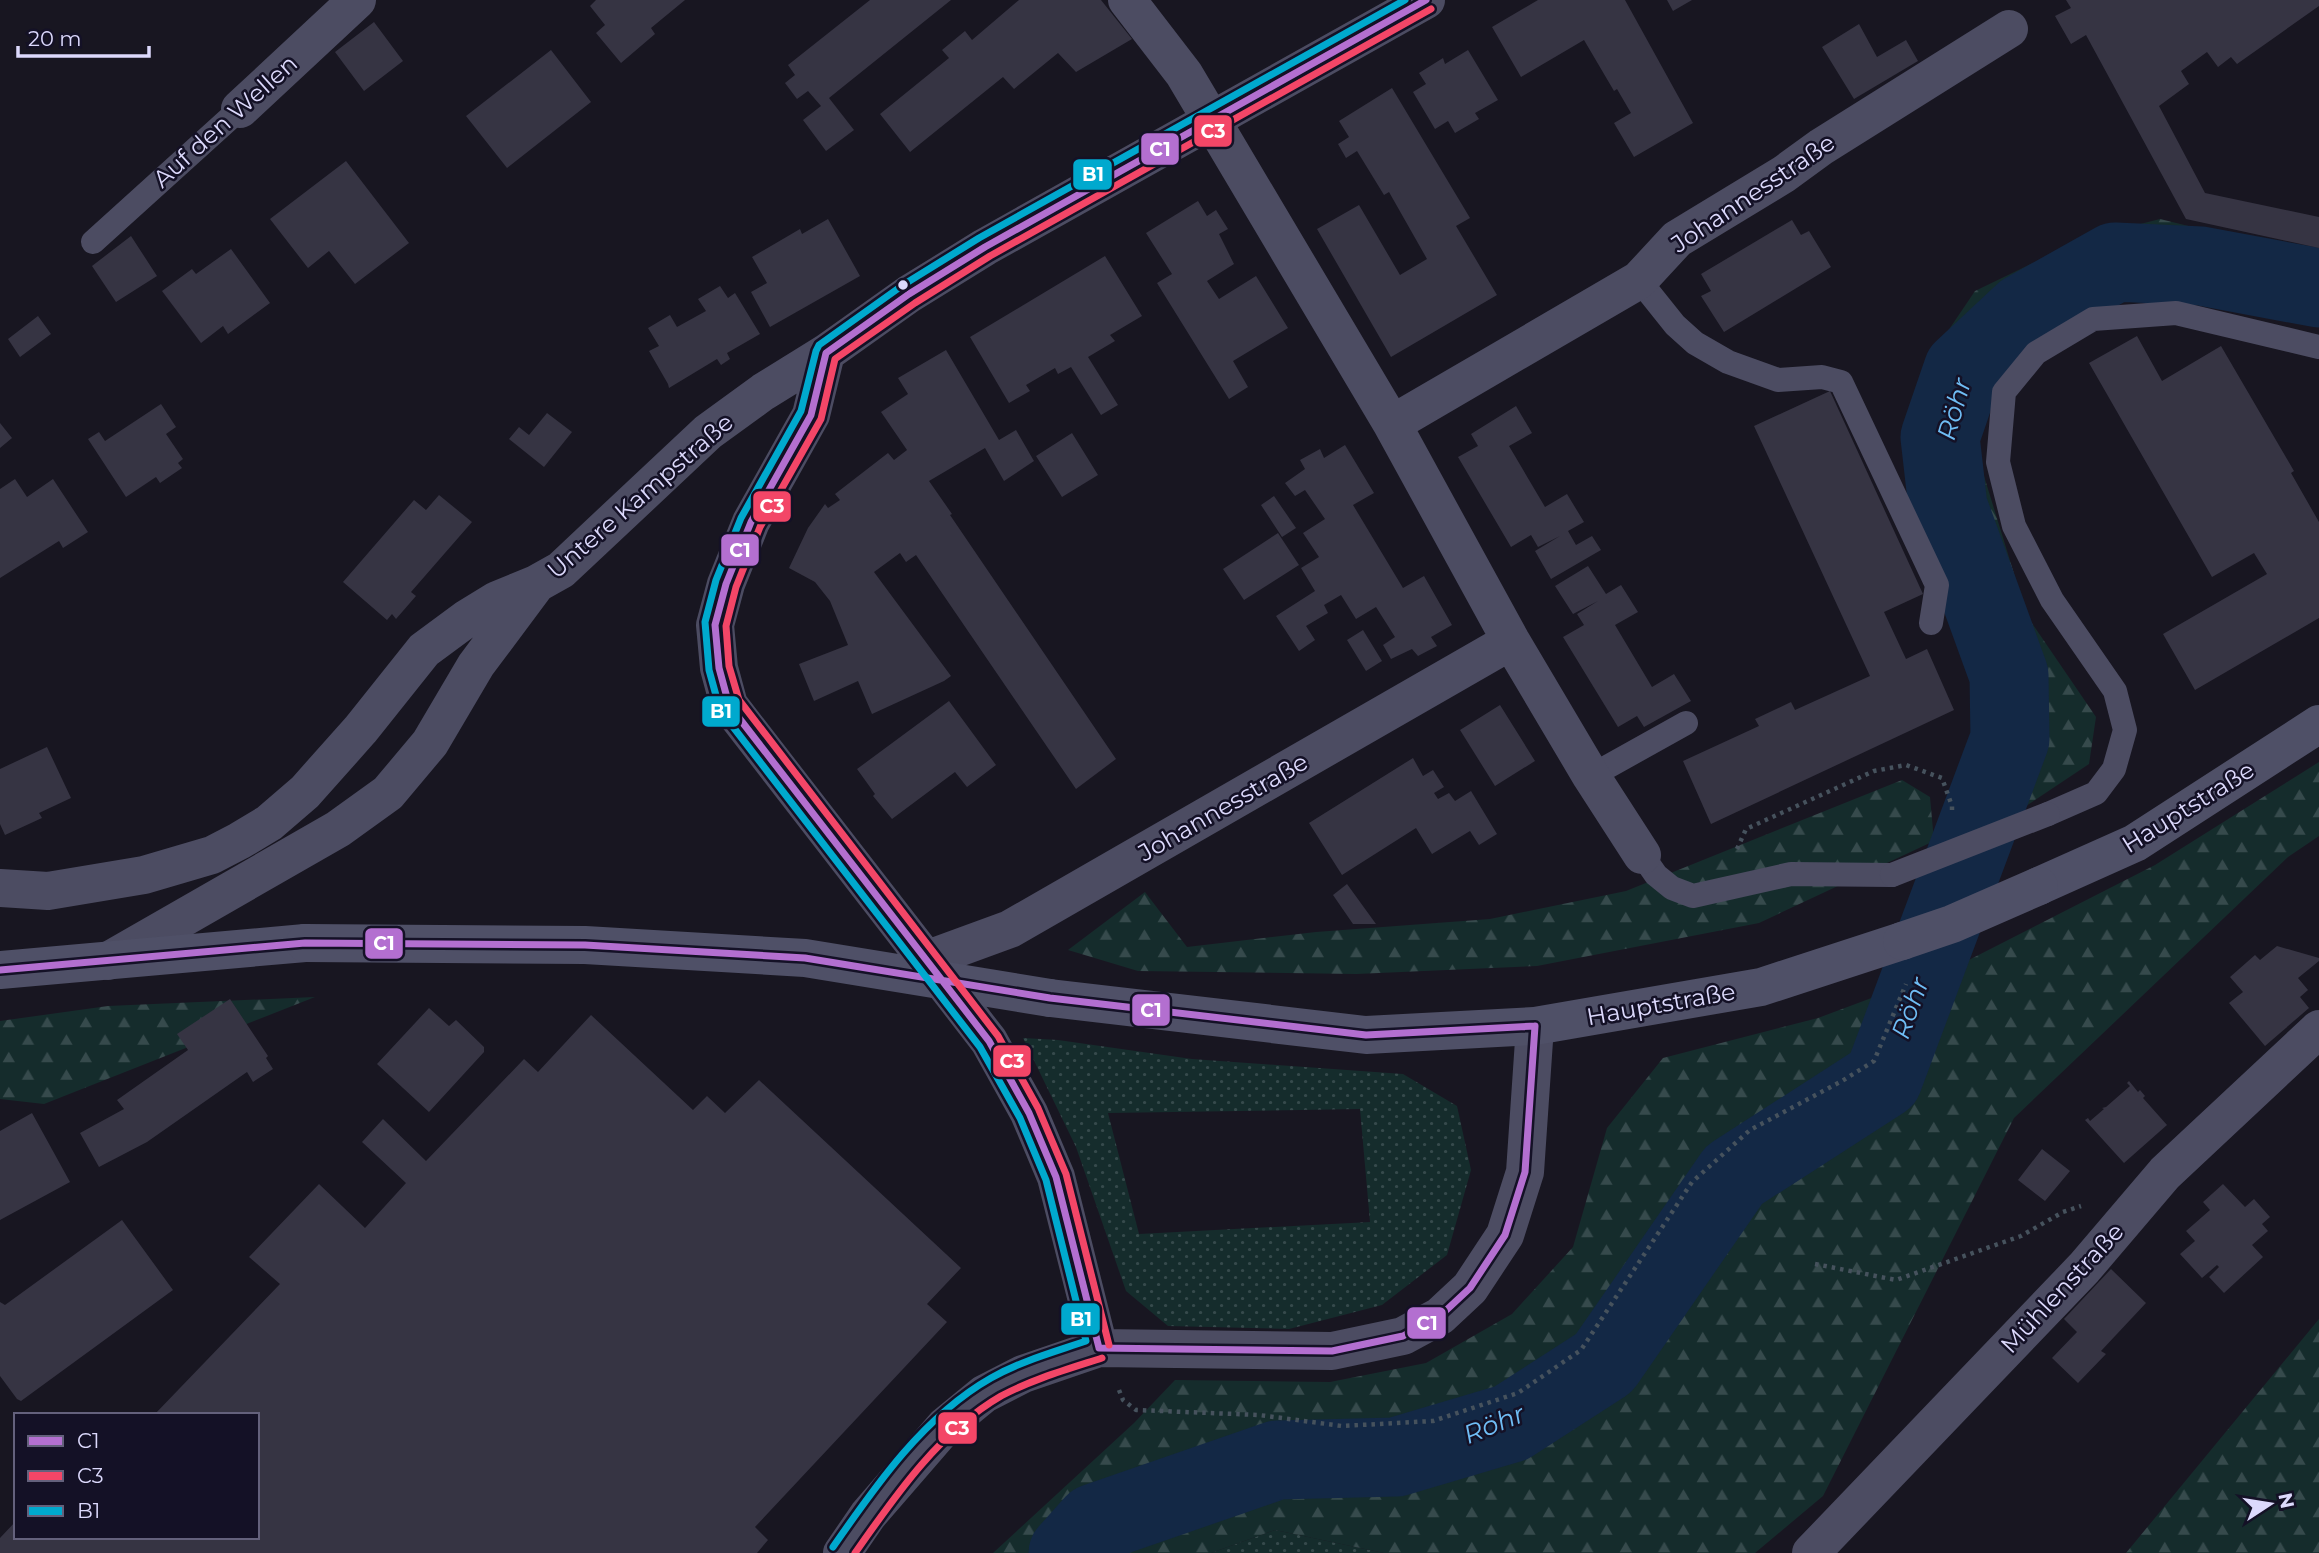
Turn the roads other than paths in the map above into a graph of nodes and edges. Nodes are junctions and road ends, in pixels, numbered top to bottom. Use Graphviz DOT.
graph roads {
  1 [pos="357,0"];
  2 [pos="1127,0"];
  3 [pos="1426,0"];
  4 [pos="2009,29"];
  5 [pos="240,109"];
  6 [pos="1211,121"];
  7 [pos="93,242"];
  8 [pos="1639,280"];
  9 [pos="2319,347"];
  10 [pos="826,353"];
  11 [pos="1392,424"];
  12 [pos="536,584"];
  13 [pos="1931,623"];
  14 [pos="1511,640"];
  15 [pos="1686,723"];
  16 [pos="2319,724"];
  17 [pos="1591,776"];
  18 [pos="1642,855"];
  19 [pos="0,888"];
  20 [pos="928,959"];
  21 [pos="108,961"];
  22 [pos="0,970"];
  23 [pos="1535,1026"];
  24 [pos="2319,1029"];
  25 [pos="1099,1348"];
  26 [pos="842,1553"];
  27 [pos="1811,1553"];
  1 -- 5 [label="street, Auf den Wellen"];
  2 -- 6 [label="street"];
  3 -- 6 [label="street"];
  4 -- 8 [label="street, Johannesstraße"];
  5 -- 7 [label="lane, Auf den Wellen"];
  6 -- 10 [label="street"];
  6 -- 11 [label="street"];
  8 -- 11 [label="street, Johannesstraße"];
  8 -- 13 [label="lane"];
  9 -- 18 [label="lane, bridge"];
  10 -- 12 [label="street, Untere Kampstraße"];
  10 -- 20 [label="street"];
  11 -- 14 [label="street"];
  12 -- 19 [label="street, Untere Kampstraße"];
  12 -- 21 [label="street"];
  14 -- 17 [label="street"];
  14 -- 20 [label="street, Johannesstraße"];
  15 -- 17 [label="lane"];
  16 -- 23 [label="main road, Hauptstraße, bridge"];
  17 -- 18 [label="street"];
  20 -- 25 [label="street"];
  21 -- 22 [label="main road, Hauptstraße"];
  21 -- 23 [label="main road, Hauptstraße, bridge"];
  23 -- 25 [label="street"];
  24 -- 27 [label="street, Mühlenstraße"];
  25 -- 26 [label="street"];
}
